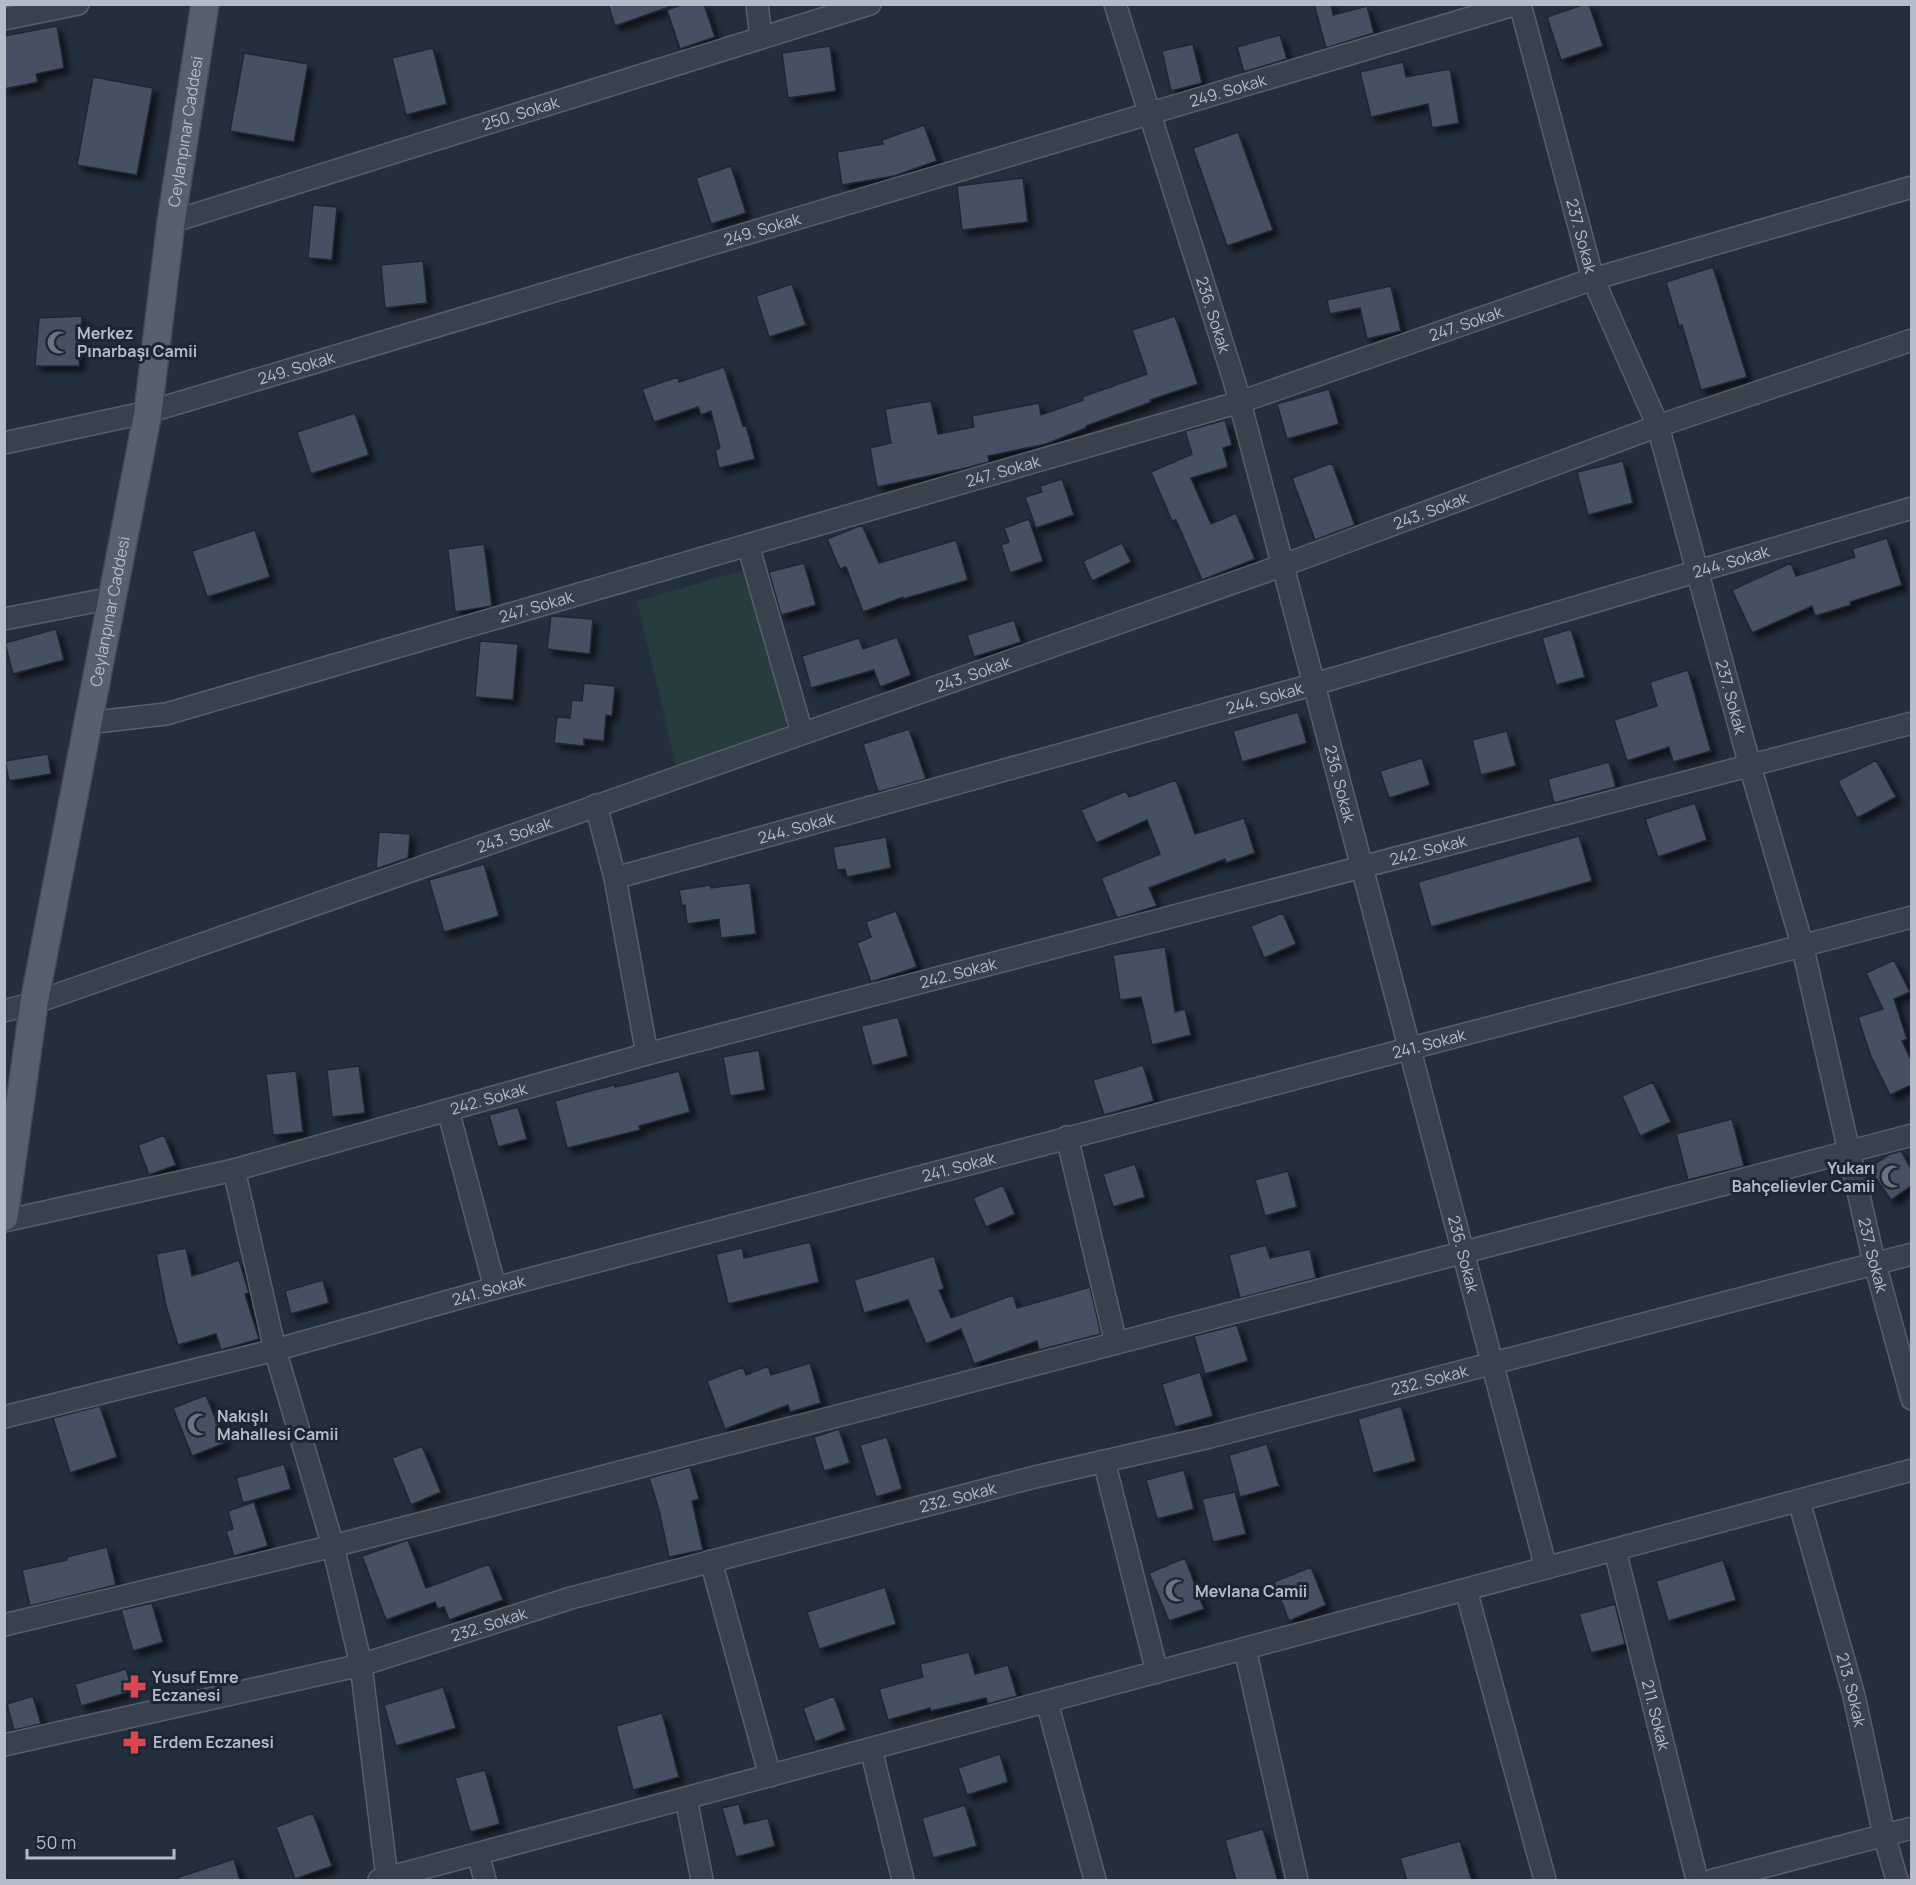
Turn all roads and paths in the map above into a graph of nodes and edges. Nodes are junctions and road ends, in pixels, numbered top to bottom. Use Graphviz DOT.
graph roads {
  1 [pos="78,4"];
  2 [pos="206,4"];
  3 [pos="757,4"];
  4 [pos="870,4"];
  5 [pos="1115,4"];
  6 [pos="1519,4"];
  7 [pos="4,19"];
  8 [pos="761,38"];
  9 [pos="1150,113"];
  10 [pos="1911,187"];
  11 [pos="171,222"];
  12 [pos="1593,279"];
  13 [pos="1911,340"];
  14 [pos="1240,402"];
  15 [pos="148,411"];
  16 [pos="1658,426"];
  17 [pos="4,444"];
  18 [pos="1911,508"];
  19 [pos="748,545"];
  20 [pos="1284,566"];
  21 [pos="1696,571"];
  22 [pos="112,598"];
  23 [pos="4,619"];
  24 [pos="1315,684"];
  25 [pos="87,723"];
  26 [pos="1911,723"];
  27 [pos="802,733"];
  28 [pos="1750,766"];
  29 [pos="596,805"];
  30 [pos="1364,868"];
  31 [pos="615,878"];
  32 [pos="1911,917"];
  33 [pos="1802,944"];
  34 [pos="34,1003"];
  35 [pos="4,1011"];
  36 [pos="1410,1047"];
  37 [pos="647,1054"];
  38 [pos="448,1110"];
  39 [pos="1911,1135"];
  40 [pos="1067,1137"];
  41 [pos="1849,1151"];
  42 [pos="234,1170"];
  43 [pos="4,1219"];
  44 [pos="1463,1252"];
  45 [pos="1911,1254"];
  46 [pos="1875,1265"];
  47 [pos="495,1288"];
  48 [pos="1116,1344"];
  49 [pos="275,1350"];
  50 [pos="1492,1364"];
  51 [pos="1911,1399"];
  52 [pos="4,1417"];
  53 [pos="1104,1461"];
  54 [pos="1911,1470"];
  55 [pos="1799,1501"];
  56 [pos="333,1546"];
  57 [pos="1615,1550"];
  58 [pos="711,1562"];
  59 [pos="1546,1568"];
  60 [pos="1466,1590"];
  61 [pos="4,1625"];
  62 [pos="1245,1648"];
  63 [pos="361,1665"];
  64 [pos="1157,1672"];
  65 [pos="1047,1702"];
  66 [pos="4,1745"];
  67 [pos="871,1749"];
  68 [pos="770,1776"];
  69 [pos="686,1798"];
  70 [pos="1911,1828"];
  71 [pos="1884,1835"];
  72 [pos="478,1854"];
  73 [pos="383,1879"];
  74 [pos="485,1881"];
  75 [pos="702,1881"];
  76 [pos="903,1881"];
  77 [pos="1095,1881"];
  78 [pos="1297,1881"];
  79 [pos="1545,1881"];
  80 [pos="1697,1881"];
  81 [pos="1713,1881"];
  82 [pos="1897,1881"];
  1 -- 7 [label="street"];
  2 -- 11 [label="main road, Ceylanpınar Caddesi"];
  3 -- 8 [label="street"];
  4 -- 8 [label="street, 250. Sokak"];
  5 -- 9 [label="street, 236. Sokak"];
  6 -- 9 [label="street, 249. Sokak"];
  6 -- 12 [label="street, 237. Sokak"];
  8 -- 11 [label="street, 250. Sokak"];
  9 -- 14 [label="street, 236. Sokak"];
  9 -- 15 [label="street, 249. Sokak"];
  10 -- 12 [label="street, 247. Sokak"];
  11 -- 15 [label="main road, Ceylanpınar Caddesi"];
  12 -- 14 [label="street, 247. Sokak"];
  12 -- 16 [label="street, 237. Sokak"];
  13 -- 16 [label="street, 243. Sokak"];
  14 -- 19 [label="street, 247. Sokak"];
  14 -- 20 [label="street, 236. Sokak"];
  15 -- 17 [label="street, 249. Sokak"];
  15 -- 22 [label="main road, Ceylanpınar Caddesi"];
  16 -- 20 [label="street, 243. Sokak"];
  16 -- 21 [label="street, 237. Sokak"];
  18 -- 21 [label="street, 244. Sokak"];
  19 -- 25 [label="street, 247. Sokak"];
  19 -- 27 [label="street"];
  20 -- 24 [label="street, 236. Sokak"];
  20 -- 27 [label="street, 243. Sokak"];
  21 -- 24 [label="street, 244. Sokak"];
  21 -- 28 [label="street, 237. Sokak"];
  22 -- 23 [label="street"];
  22 -- 25 [label="main road, Ceylanpınar Caddesi"];
  24 -- 30 [label="street, 236. Sokak"];
  24 -- 31 [label="street, 244. Sokak"];
  25 -- 34 [label="main road, Ceylanpınar Caddesi"];
  26 -- 28 [label="street, 242. Sokak"];
  27 -- 29 [label="street, 243. Sokak"];
  28 -- 30 [label="street, 242. Sokak"];
  28 -- 33 [label="street, 237. Sokak"];
  29 -- 31 [label="street"];
  29 -- 34 [label="street, 243. Sokak"];
  30 -- 36 [label="street, 236. Sokak"];
  30 -- 37 [label="street, 242. Sokak"];
  31 -- 37 [label="street"];
  32 -- 33 [label="street, 241. Sokak"];
  33 -- 36 [label="street, 241. Sokak"];
  33 -- 41 [label="street, 237. Sokak"];
  34 -- 35 [label="street, 243. Sokak"];
  34 -- 43 [label="main road, Ceylanpınar Caddesi"];
  36 -- 40 [label="street, 241. Sokak"];
  36 -- 44 [label="street, 236. Sokak"];
  37 -- 38 [label="street, 242. Sokak"];
  38 -- 42 [label="street, 242. Sokak"];
  38 -- 47 [label="street"];
  39 -- 41 [label="street"];
  40 -- 47 [label="street, 241. Sokak"];
  40 -- 48 [label="street"];
  41 -- 44 [label="street"];
  41 -- 46 [label="street, 237. Sokak"];
  42 -- 43 [label="street, 242. Sokak"];
  42 -- 49 [label="street"];
  44 -- 48 [label="street"];
  44 -- 50 [label="street, 236. Sokak"];
  45 -- 46 [label="street, 232. Sokak"];
  46 -- 50 [label="street, 232. Sokak"];
  46 -- 51 [label="street, 237. Sokak"];
  47 -- 49 [label="street, 241. Sokak"];
  48 -- 56 [label="street"];
  49 -- 52 [label="street, 241. Sokak"];
  49 -- 56 [label="street"];
  50 -- 53 [label="street, 232. Sokak"];
  50 -- 59 [label="street, 236. Sokak"];
  53 -- 58 [label="street, 232. Sokak"];
  53 -- 64 [label="street"];
  54 -- 55 [label="street"];
  55 -- 57 [label="street"];
  55 -- 71 [label="street, 213. Sokak"];
  56 -- 61 [label="street"];
  56 -- 63 [label="street"];
  57 -- 59 [label="street"];
  57 -- 80 [label="street, 211. Sokak"];
  58 -- 63 [label="street, 232. Sokak"];
  58 -- 68 [label="street"];
  59 -- 60 [label="street"];
  60 -- 62 [label="street"];
  60 -- 79 [label="street"];
  62 -- 64 [label="street"];
  62 -- 78 [label="street"];
  63 -- 66 [label="street, 232. Sokak"];
  63 -- 73 [label="street"];
  64 -- 65 [label="street"];
  65 -- 67 [label="street"];
  65 -- 77 [label="street"];
  67 -- 68 [label="street"];
  67 -- 76 [label="street"];
  68 -- 69 [label="street"];
  69 -- 72 [label="street"];
  69 -- 75 [label="street"];
  70 -- 71 [label="street"];
  71 -- 81 [label="street"];
  71 -- 82 [label="street, 213. Sokak"];
  72 -- 73 [label="street"];
  72 -- 74 [label="street"];
}
